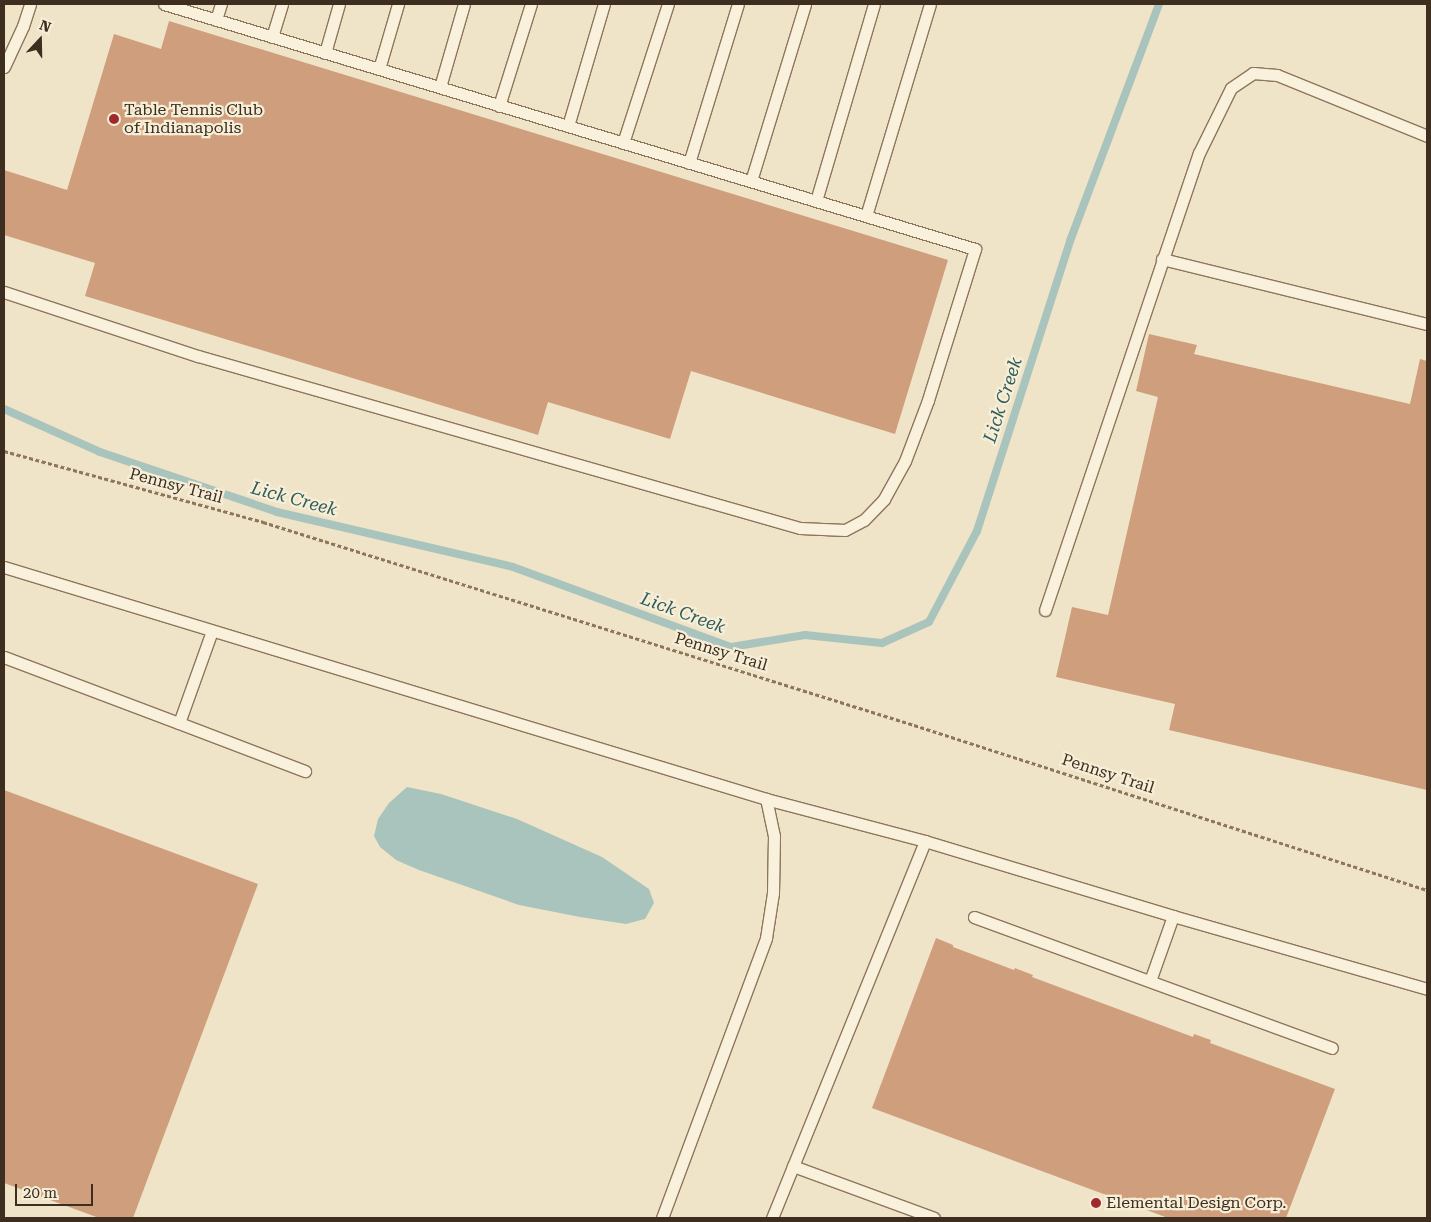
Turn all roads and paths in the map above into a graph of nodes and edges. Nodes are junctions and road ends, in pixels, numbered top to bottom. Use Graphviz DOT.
graph roads {
  1 [pos="30,4"];
  2 [pos="164,4"];
  3 [pos="221,4"];
  4 [pos="282,4"];
  5 [pos="339,4"];
  6 [pos="398,4"];
  7 [pos="464,4"];
  8 [pos="531,4"];
  9 [pos="604,4"];
  10 [pos="668,4"];
  11 [pos="738,4"];
  12 [pos="805,4"];
  13 [pos="874,4"];
  14 [pos="930,4"];
  15 [pos="216,20"];
  16 [pos="272,37"];
  17 [pos="324,53"];
  18 [pos="4,67"];
  19 [pos="379,69"];
  20 [pos="440,87"];
  21 [pos="499,106"];
  22 [pos="568,126"];
  23 [pos="1427,136"];
  24 [pos="624,143"];
  25 [pos="689,163"];
  26 [pos="751,181"];
  27 [pos="816,201"];
  28 [pos="866,216"];
  29 [pos="1162,259"];
  30 [pos="4,292"];
  31 [pos="1427,324"];
  32 [pos="4,451"];
  33 [pos="4,567"];
  34 [pos="1045,610"];
  35 [pos="212,631"];
  36 [pos="4,657"];
  37 [pos="179,722"];
  38 [pos="305,771"];
  39 [pos="766,799"];
  40 [pos="924,841"];
  41 [pos="1427,890"];
  42 [pos="1173,916"];
  43 [pos="974,917"];
  44 [pos="1150,981"];
  45 [pos="1427,989"];
  46 [pos="1332,1048"];
  47 [pos="792,1166"];
  48 [pos="662,1218"];
  49 [pos="772,1218"];
  50 [pos="934,1218"];
  1 -- 18 [label="lane"];
  2 -- 15 [label="lane"];
  3 -- 15 [label="lane"];
  4 -- 16 [label="lane"];
  5 -- 17 [label="lane"];
  6 -- 19 [label="lane"];
  7 -- 20 [label="lane"];
  8 -- 21 [label="lane"];
  9 -- 22 [label="lane"];
  10 -- 24 [label="lane"];
  11 -- 25 [label="lane"];
  12 -- 26 [label="lane"];
  13 -- 27 [label="lane"];
  14 -- 28 [label="lane"];
  15 -- 16 [label="lane"];
  16 -- 17 [label="lane"];
  17 -- 19 [label="lane"];
  19 -- 20 [label="lane"];
  20 -- 21 [label="lane"];
  21 -- 22 [label="lane"];
  22 -- 24 [label="lane"];
  23 -- 29 [label="lane"];
  24 -- 25 [label="lane"];
  25 -- 26 [label="lane"];
  26 -- 27 [label="lane"];
  27 -- 28 [label="lane"];
  28 -- 30 [label="lane"];
  29 -- 31 [label="lane"];
  29 -- 34 [label="lane"];
  32 -- 41 [label="path, Pennsy Trail"];
  33 -- 35 [label="lane"];
  35 -- 37 [label="lane"];
  35 -- 39 [label="lane"];
  36 -- 37 [label="lane"];
  37 -- 38 [label="lane"];
  39 -- 40 [label="lane"];
  39 -- 48 [label="lane"];
  40 -- 42 [label="lane"];
  40 -- 47 [label="lane"];
  42 -- 44 [label="lane"];
  42 -- 45 [label="lane"];
  43 -- 44 [label="lane"];
  44 -- 46 [label="lane"];
  47 -- 49 [label="lane"];
  47 -- 50 [label="lane"];
}
